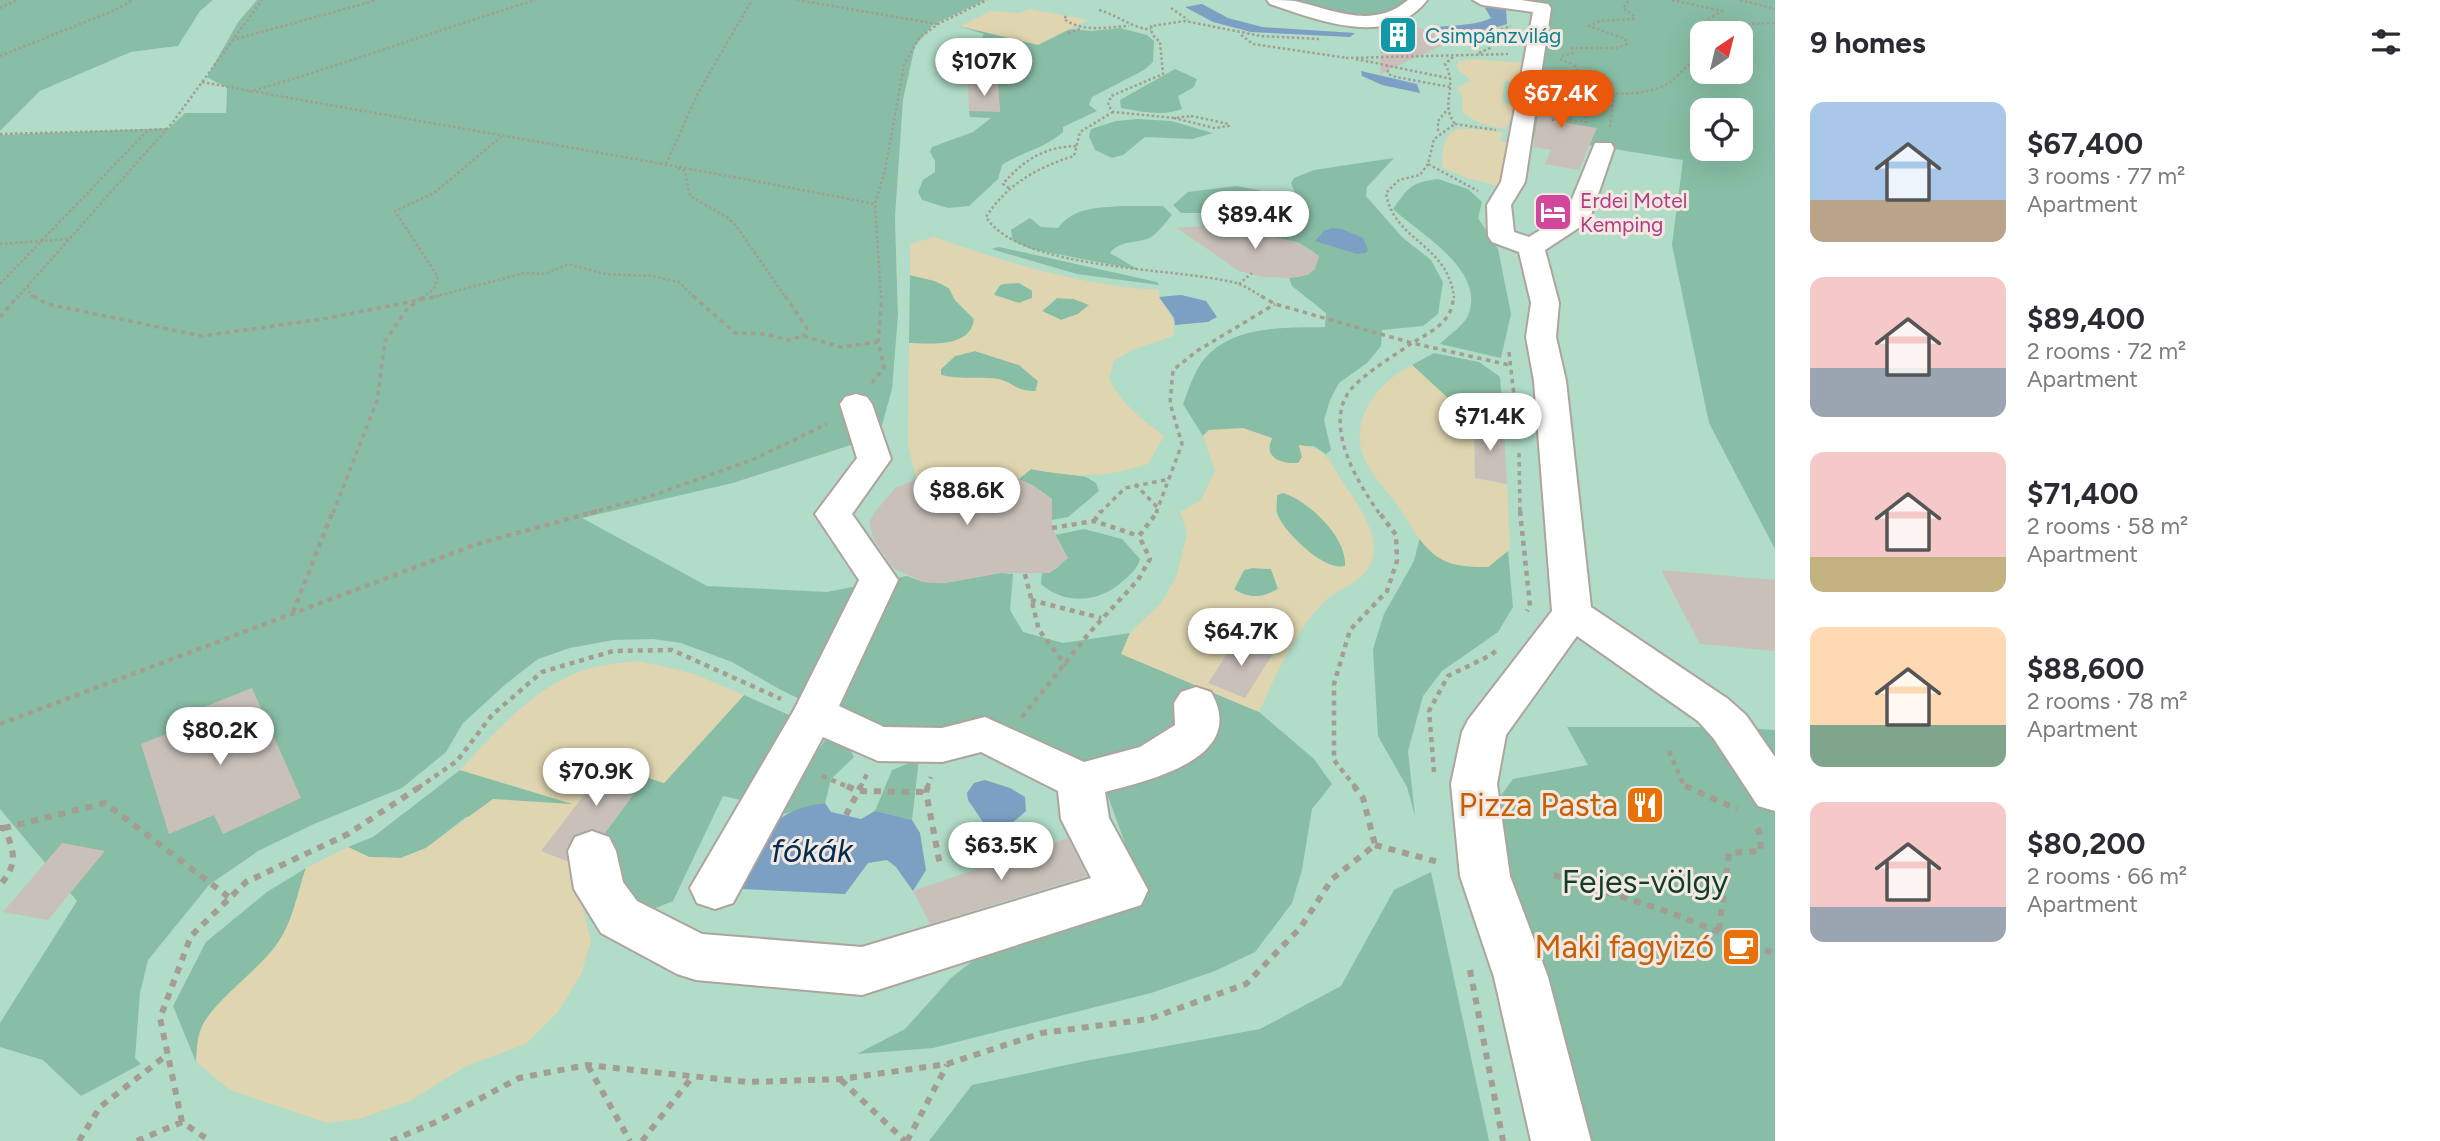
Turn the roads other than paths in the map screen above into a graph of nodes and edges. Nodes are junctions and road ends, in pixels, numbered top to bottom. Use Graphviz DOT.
graph roads {
  1 [pos="1276,0"];
  2 [pos="1418,0"];
  3 [pos="1482,0"];
  4 [pos="1603,148"];
  5 [pos="1531,247"];
  6 [pos="856,404"];
  7 [pos="1572,612"];
  8 [pos="1196,704"];
  9 [pos="814,713"];
  10 [pos="1080,781"];
  11 [pos="1756,808"];
  12 [pos="592,851"];
  13 [pos="715,888"];
  14 [pos="1561,1141"];
  1 -- 2 [label="street"];
  3 -- 5 [label="street"];
  4 -- 5 [label="street"];
  5 -- 7 [label="street"];
  6 -- 9 [label="street"];
  7 -- 11 [label="street"];
  7 -- 14 [label="street"];
  8 -- 10 [label="street"];
  9 -- 10 [label="street"];
  9 -- 13 [label="street"];
  10 -- 12 [label="street"];
}
